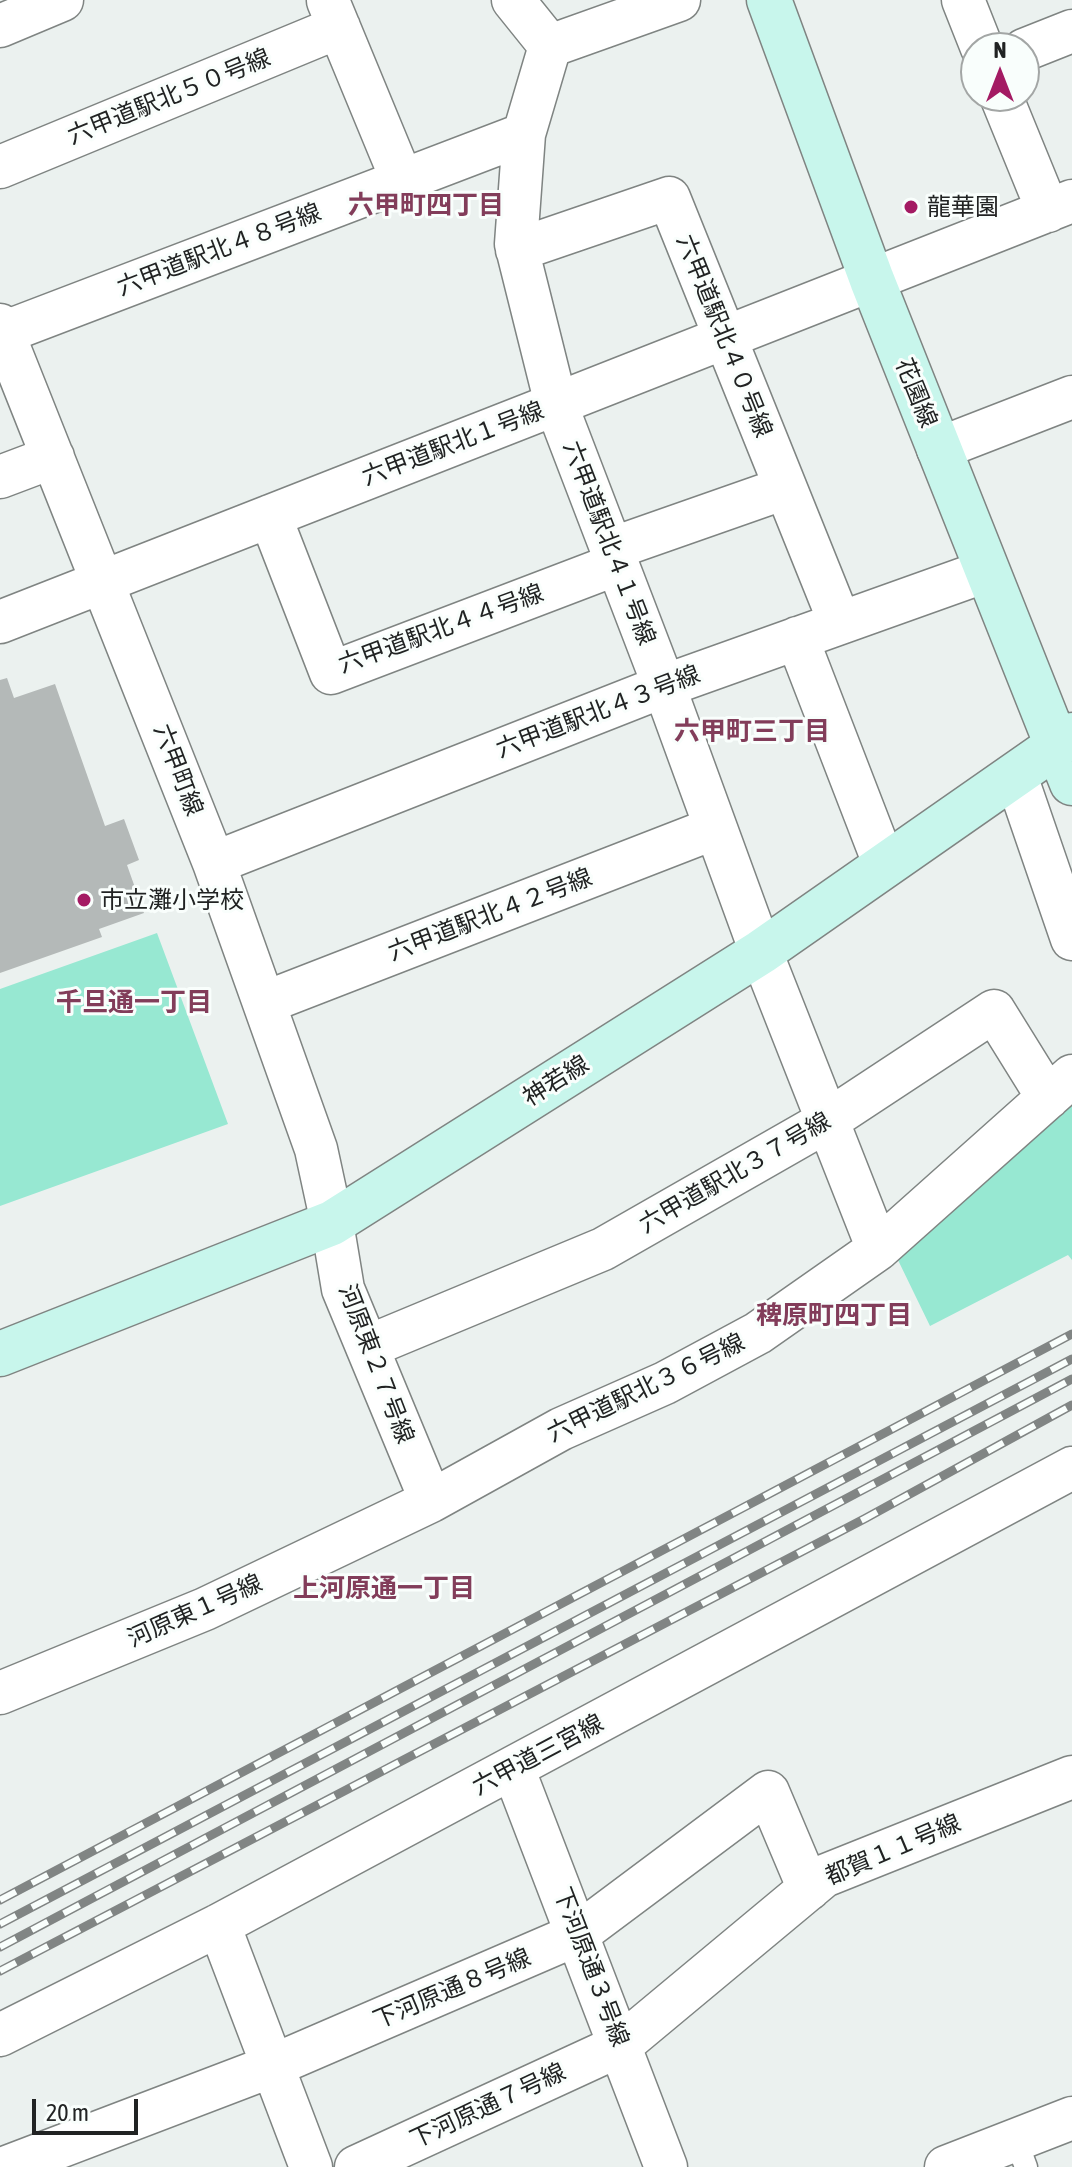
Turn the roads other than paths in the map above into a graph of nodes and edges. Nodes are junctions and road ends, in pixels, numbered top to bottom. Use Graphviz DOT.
graph roads {
  1 [pos="513,0"];
  2 [pos="679,0"];
  3 [pos="769,0"];
  4 [pos="963,0"];
  5 [pos="57,1"];
  6 [pos="333,14"];
  7 [pos="0,26"];
  8 [pos="1072,31"];
  9 [pos="976,32"];
  10 [pos="1040,44"];
  11 [pos="550,46"];
  12 [pos="1010,112"];
  13 [pos="524,134"];
  14 [pos="0,167"];
  15 [pos="402,180"];
  16 [pos="1060,206"];
  17 [pos="517,250"];
  18 [pos="872,280"];
  19 [pos="1,330"];
  20 [pos="725,338"];
  21 [pos="1072,397"];
  22 [pos="556,404"];
  23 [pos="938,449"];
  24 [pos="53,457"];
  25 [pos="0,477"];
  26 [pos="785,488"];
  27 [pos="270,516"];
  28 [pos="614,557"];
  29 [pos="986,571"];
  30 [pos="104,581"];
  31 [pos="0,622"];
  32 [pos="840,623"];
  33 [pos="797,638"];
  34 [pos="664,686"];
  35 [pos="1068,754"];
  36 [pos="1016,776"];
  37 [pos="715,828"];
  38 [pos="214,863"];
  39 [pos="885,866"];
  40 [pos="1072,939"];
  41 [pos="761,952"];
  42 [pos="264,1003"];
  43 [pos="1060,1087"];
  44 [pos="827,1121"];
  45 [pos="332,1223"];
  46 [pos="878,1249"];
  47 [pos="367,1347"];
  48 [pos="0,1354"];
  49 [pos="1062,1486"];
  50 [pos="431,1501"];
  51 [pos="0,1693"];
  52 [pos="513,1768"];
  53 [pos="1072,1777"];
  54 [pos="809,1889"];
  55 [pos="219,1925"];
  56 [pos="578,1934"];
  57 [pos="0,2035"];
  58 [pos="621,2045"];
  59 [pos="272,2066"];
  60 [pos="1072,2118"];
  61 [pos="1021,2153"];
  62 [pos="7,2167"];
  63 [pos="311,2167"];
  64 [pos="356,2167"];
  65 [pos="666,2167"];
  66 [pos="946,2167"];
  1 -- 11 [label="street"];
  2 -- 11 [label="street"];
  3 -- 18 [label="street, 花園線"];
  4 -- 9 [label="street"];
  5 -- 7 [label="street"];
  6 -- 14 [label="street, 六甲道駅北５０号線"];
  6 -- 15 [label="street"];
  8 -- 10 [label="street"];
  11 -- 13 [label="street, 六甲道駅北１号線"];
  12 -- 16 [label="street"];
  13 -- 15 [label="street, 六甲道駅北４８号線"];
  13 -- 17 [label="street, 六甲道駅北１号線"];
  15 -- 19 [label="street, 六甲道駅北４８号線"];
  16 -- 18 [label="street"];
  17 -- 20 [label="street, 六甲道駅北４０号線"];
  17 -- 22 [label="street, 六甲道駅北１号線"];
  18 -- 20 [label="street"];
  18 -- 23 [label="street, 花園線"];
  19 -- 24 [label="street, 六甲町線"];
  20 -- 22 [label="street"];
  20 -- 26 [label="street, 六甲道駅北４０号線"];
  21 -- 23 [label="street"];
  22 -- 27 [label="street, 六甲道駅北１号線"];
  22 -- 28 [label="street, 六甲道駅北４１号線"];
  23 -- 29 [label="street, 花園線"];
  24 -- 25 [label="street"];
  24 -- 30 [label="street, 六甲町線"];
  26 -- 28 [label="street, 六甲道駅北４４号線"];
  26 -- 32 [label="street, 六甲道駅北４０号線"];
  27 -- 28 [label="street, 六甲道駅北４４号線"];
  27 -- 30 [label="street, 六甲道駅北１号線"];
  28 -- 34 [label="street, 六甲道駅北４１号線"];
  29 -- 32 [label="street, 六甲道駅北４３号線"];
  29 -- 35 [label="street, 花園線"];
  30 -- 31 [label="street, 六甲道駅北１号線"];
  30 -- 38 [label="street, 六甲町線"];
  32 -- 33 [label="street, 六甲道駅北４３号線"];
  33 -- 34 [label="street, 六甲道駅北４３号線"];
  33 -- 39 [label="street"];
  34 -- 37 [label="street, 六甲道駅北４１号線"];
  34 -- 38 [label="street, 六甲道駅北４３号線"];
  35 -- 36 [label="street, 神若線"];
  36 -- 39 [label="street, 神若線"];
  36 -- 40 [label="street"];
  37 -- 41 [label="street, 六甲道駅北４１号線"];
  37 -- 42 [label="street, 六甲道駅北４２号線"];
  38 -- 42 [label="street, 六甲町線"];
  39 -- 41 [label="street, 神若線"];
  41 -- 44 [label="street, 六甲道駅北４１号線"];
  41 -- 45 [label="street, 神若線"];
  42 -- 45 [label="street, 六甲町線"];
  43 -- 44 [label="street, 六甲道駅北３７号線"];
  43 -- 46 [label="street, 六甲道駅北３６号線"];
  44 -- 46 [label="street, 六甲道駅北４１号線"];
  44 -- 47 [label="street, 六甲道駅北３７号線"];
  45 -- 47 [label="street, 河原東２７号線"];
  45 -- 48 [label="street, 神若線"];
  46 -- 50 [label="street, 六甲道駅北３６号線"];
  47 -- 50 [label="street, 河原東２７号線"];
  49 -- 52 [label="street, 六甲道三宮線"];
  50 -- 51 [label="street, 河原東１号線"];
  52 -- 55 [label="street, 六甲道三宮線"];
  52 -- 56 [label="street, 下河原通３号線"];
  53 -- 54 [label="street, 都賀１１号線"];
  54 -- 56 [label="street, 下河原通８号線"];
  54 -- 58 [label="street, 都賀１１号線"];
  55 -- 57 [label="street, 六甲道三宮線"];
  55 -- 59 [label="street"];
  56 -- 58 [label="street, 下河原通３号線"];
  56 -- 59 [label="street, 下河原通８号線"];
  58 -- 64 [label="street, 下河原通７号線"];
  58 -- 65 [label="street, 下河原通３号線"];
  59 -- 62 [label="street, 下河原通８号線"];
  59 -- 63 [label="street"];
  60 -- 61 [label="street"];
  61 -- 66 [label="street"];
}
